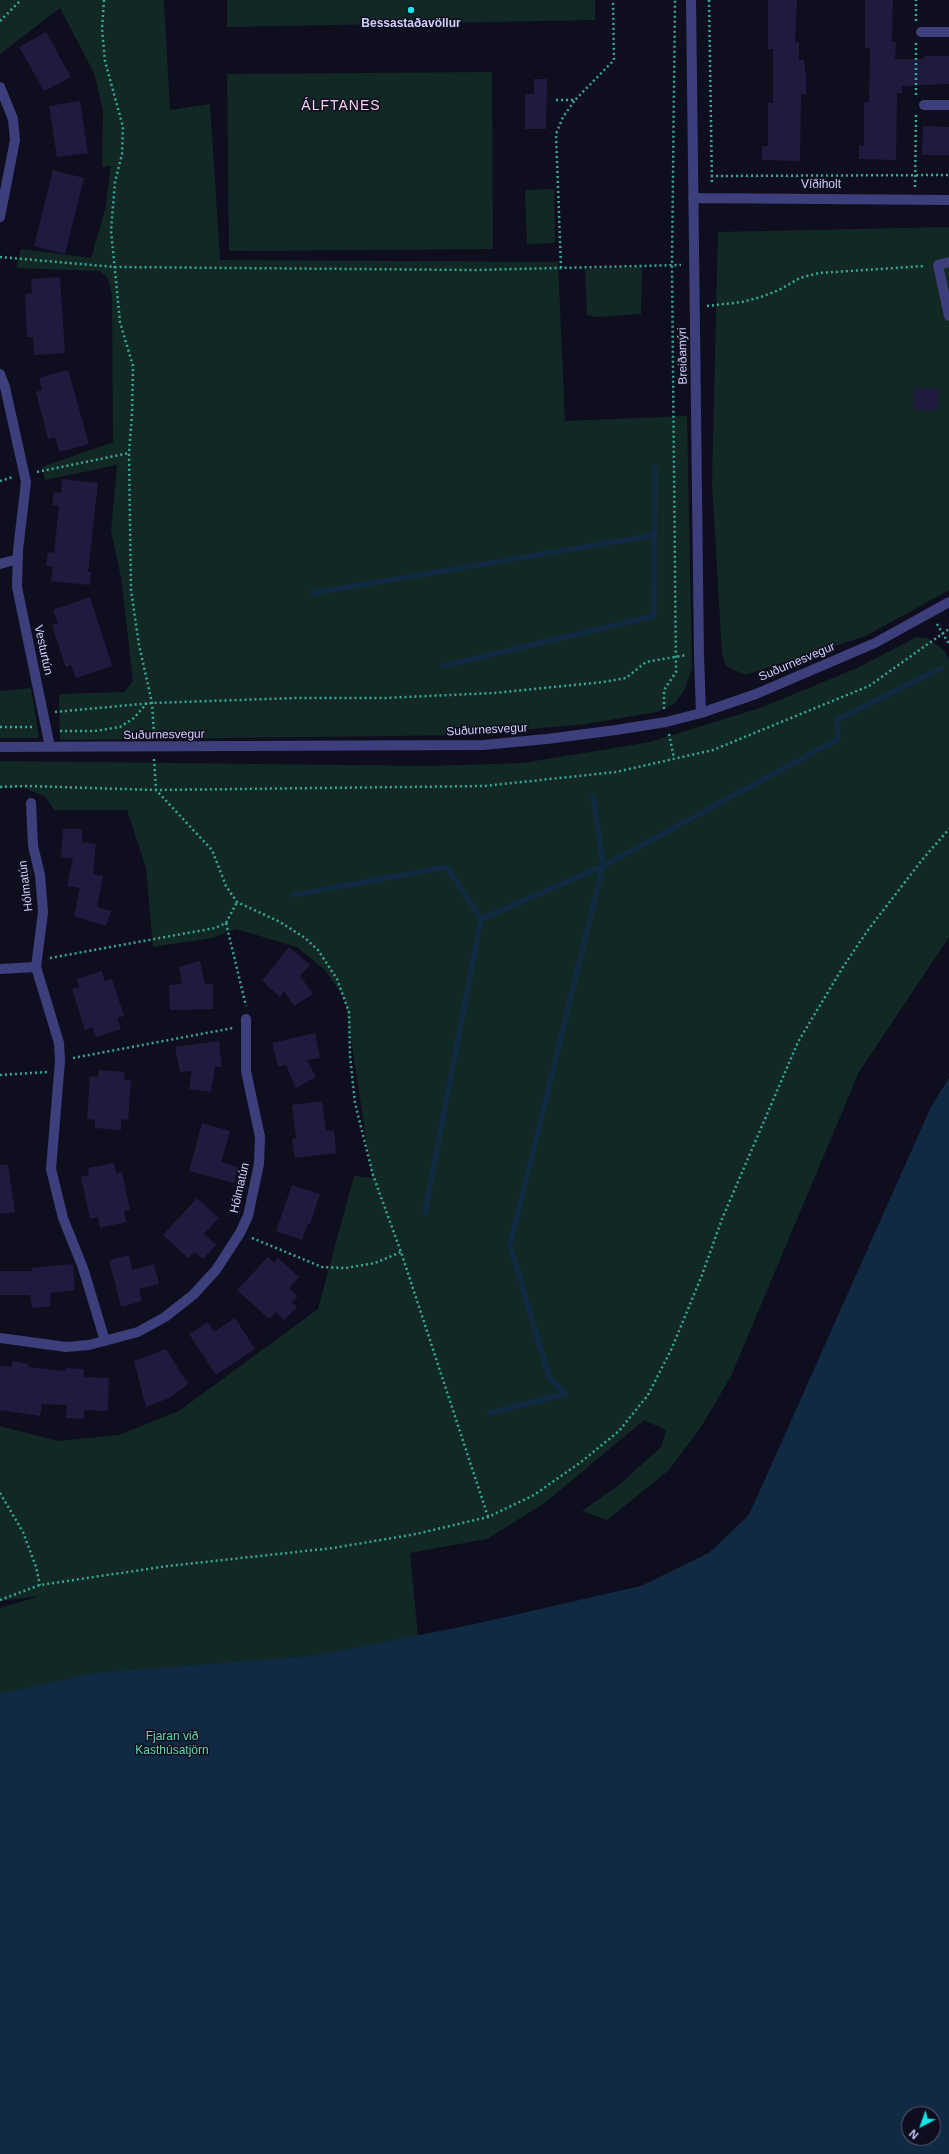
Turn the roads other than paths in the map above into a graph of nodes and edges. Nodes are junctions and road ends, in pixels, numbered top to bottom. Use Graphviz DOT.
graph roads {
  1 [pos="691,0"];
  2 [pos="921,32"];
  3 [pos="949,32"];
  4 [pos="0,87"];
  5 [pos="924,105"];
  6 [pos="949,105"];
  7 [pos="694,198"];
  8 [pos="949,200"];
  9 [pos="0,217"];
  10 [pos="949,262"];
  11 [pos="949,316"];
  12 [pos="0,374"];
  13 [pos="18,559"];
  14 [pos="0,564"];
  15 [pos="949,602"];
  16 [pos="701,713"];
  17 [pos="50,747"];
  18 [pos="0,748"];
  19 [pos="31,803"];
  20 [pos="37,964"];
  21 [pos="0,969"];
  22 [pos="246,1022"];
  23 [pos="0,1338"];
  24 [pos="105,1340"];
  1 -- 7 [label="street, Breiðamýri"];
  2 -- 3 [label="street"];
  4 -- 9 [label="street"];
  5 -- 6 [label="street"];
  7 -- 8 [label="street, Víðiholt"];
  7 -- 16 [label="street, Breiðamýri"];
  10 -- 11 [label="street"];
  12 -- 13 [label="street, Vesturtún"];
  13 -- 14 [label="street"];
  13 -- 17 [label="street, Vesturtún"];
  15 -- 16 [label="street, Suðurnesvegur"];
  16 -- 17 [label="street, Suðurnesvegur"];
  17 -- 18 [label="street, Suðurnesvegur"];
  19 -- 20 [label="street, Hólmatún"];
  20 -- 21 [label="street"];
  20 -- 24 [label="street, Hólmatún"];
  22 -- 24 [label="street, Hólmatún"];
  23 -- 24 [label="street, Hólmatún"];
}
